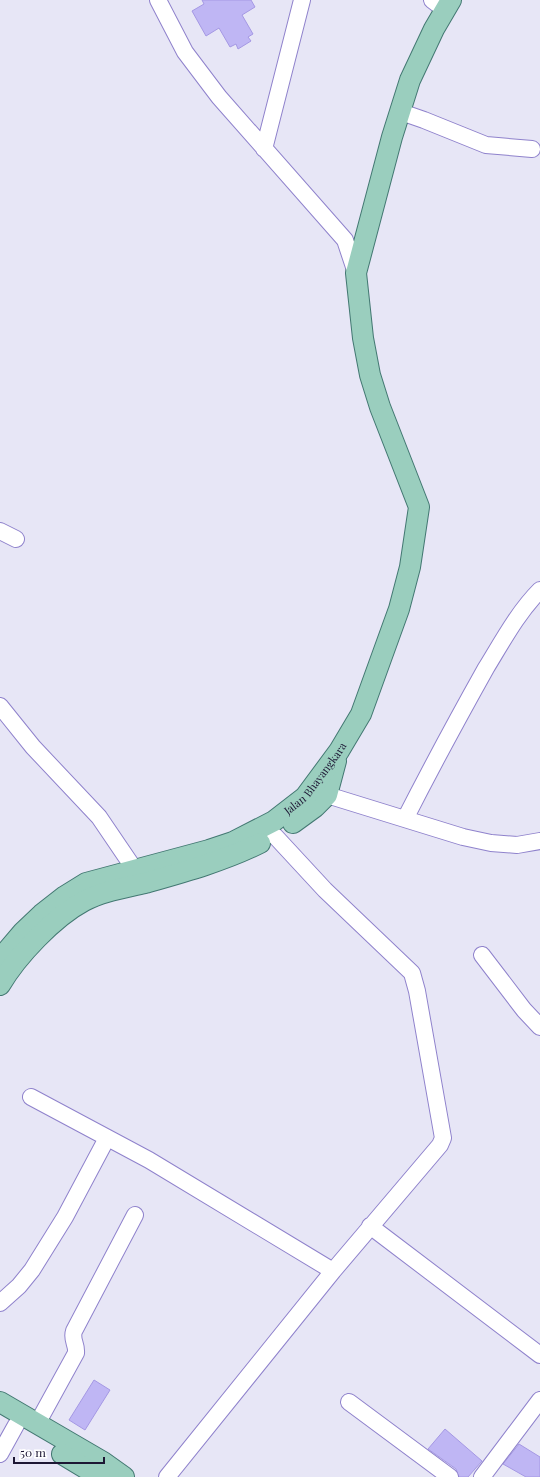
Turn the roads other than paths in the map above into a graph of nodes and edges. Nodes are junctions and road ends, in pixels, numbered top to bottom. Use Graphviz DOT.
graph roads {
  1 [pos="158,0"];
  2 [pos="302,0"];
  3 [pos="442,3"];
  4 [pos="401,112"];
  5 [pos="264,149"];
  6 [pos="532,149"];
  7 [pos="356,273"];
  8 [pos="0,531"];
  9 [pos="16,539"];
  10 [pos="540,590"];
  11 [pos="0,706"];
  12 [pos="320,791"];
  13 [pos="405,819"];
  14 [pos="275,836"];
  15 [pos="540,841"];
  16 [pos="135,870"];
  17 [pos="482,955"];
  18 [pos="0,959"];
  19 [pos="0,984"];
  20 [pos="540,1026"];
  21 [pos="31,1097"];
  22 [pos="107,1138"];
  23 [pos="135,1215"];
  24 [pos="370,1226"];
  25 [pos="333,1271"];
  26 [pos="0,1303"];
  27 [pos="540,1356"];
  28 [pos="540,1400"];
  29 [pos="0,1402"];
  30 [pos="349,1402"];
  31 [pos="8,1420"];
  32 [pos="37,1424"];
  33 [pos="0,1454"];
  34 [pos="100,1477"];
  35 [pos="124,1477"];
  36 [pos="167,1477"];
  37 [pos="450,1477"];
  38 [pos="482,1477"];
  1 -- 5 [label="street"];
  2 -- 5 [label="street"];
  3 -- 4 [label="main road"];
  4 -- 6 [label="street"];
  4 -- 7 [label="main road"];
  5 -- 7 [label="street"];
  7 -- 12 [label="main road, Jalan Bhayangkara"];
  8 -- 9 [label="street"];
  10 -- 13 [label="street"];
  11 -- 16 [label="street"];
  12 -- 13 [label="street"];
  12 -- 14 [label="main road, Jalan Bhayangkara"];
  12 -- 16 [label="main road, Jalan Bhayangkara"];
  13 -- 15 [label="street"];
  14 -- 19 [label="main road, Jalan Bhayangkara"];
  14 -- 24 [label="street"];
  16 -- 18 [label="main road, Jalan Bhayangkara"];
  17 -- 20 [label="street"];
  21 -- 22 [label="street"];
  22 -- 25 [label="street"];
  22 -- 26 [label="street"];
  23 -- 32 [label="street"];
  24 -- 25 [label="street"];
  24 -- 27 [label="street"];
  25 -- 36 [label="street"];
  28 -- 38 [label="street"];
  29 -- 32 [label="main road"];
  30 -- 37 [label="street"];
  31 -- 33 [label="street"];
  31 -- 34 [label="main road"];
  32 -- 35 [label="main road"];
}
